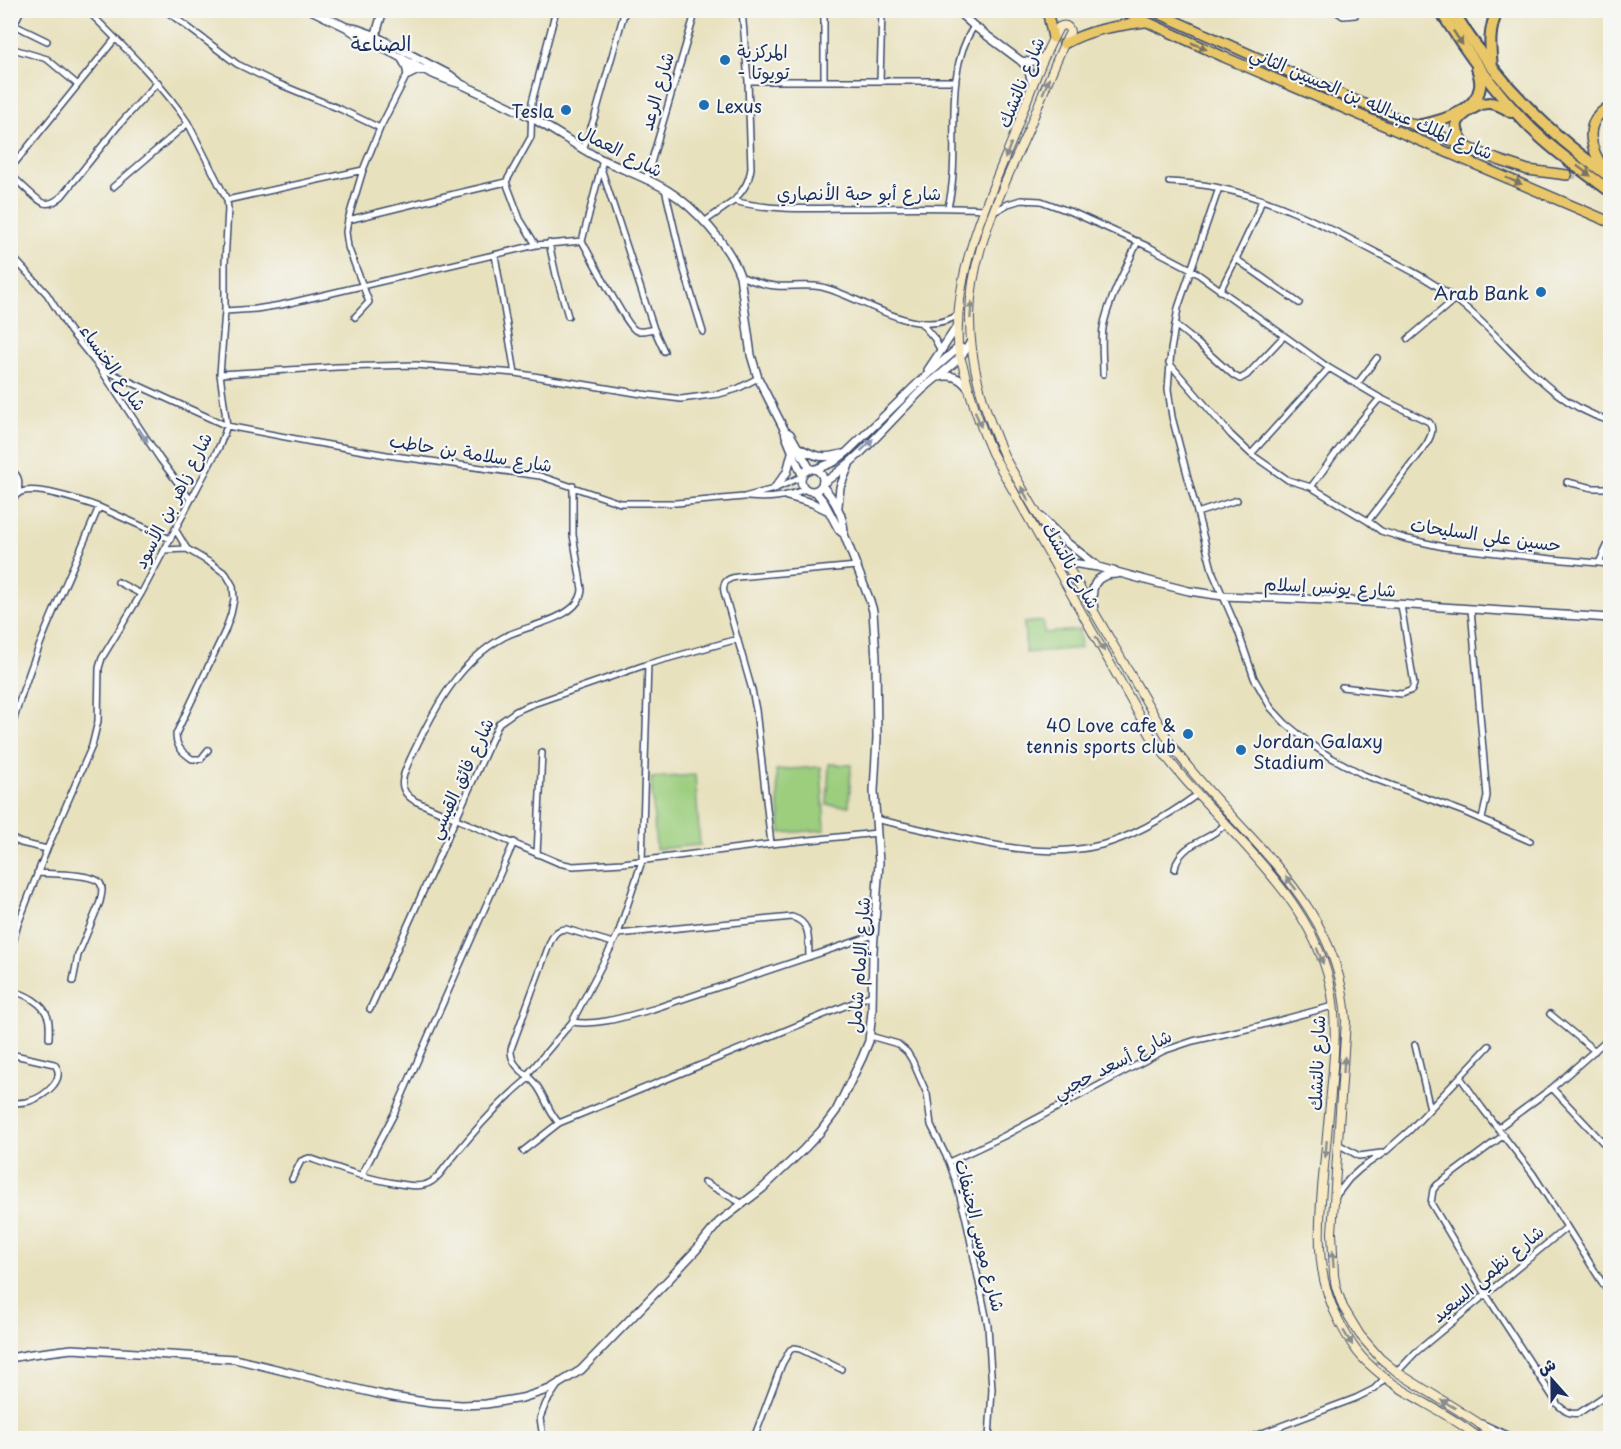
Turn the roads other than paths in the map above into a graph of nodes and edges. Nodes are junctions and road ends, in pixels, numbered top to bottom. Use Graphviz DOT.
graph roads {
  1 [pos="21,10"];
  2 [pos="87,10"];
  3 [pos="165,10"];
  4 [pos="311,10"];
  5 [pos="383,10"];
  6 [pos="556,10"];
  7 [pos="625,10"];
  8 [pos="696,10"];
  9 [pos="742,10"];
  10 [pos="824,10"];
  11 [pos="882,10"];
  12 [pos="956,10"];
  13 [pos="1047,10"];
  14 [pos="1122,10"];
  15 [pos="1151,10"];
  16 [pos="1334,10"];
  17 [pos="1440,10"];
  18 [pos="1452,10"];
  19 [pos="1498,10"];
  20 [pos="1355,15"];
  21 [pos="1146,22"];
  22 [pos="12,24"];
  23 [pos="974,26"];
  24 [pos="10,33"];
  25 [pos="1053,38"];
  26 [pos="115,39"];
  27 [pos="372,39"];
  28 [pos="47,40"];
  29 [pos="1064,44"];
  30 [pos="10,48"];
  31 [pos="1045,56"];
  32 [pos="402,58"];
  33 [pos="414,60"];
  34 [pos="1021,61"];
  35 [pos="1476,65"];
  36 [pos="1492,68"];
  37 [pos="426,69"];
  38 [pos="408,75"];
  39 [pos="748,81"];
  40 [pos="824,81"];
  41 [pos="880,81"];
  42 [pos="956,81"];
  43 [pos="158,82"];
  44 [pos="461,84"];
  45 [pos="78,85"];
  46 [pos="1033,85"];
  47 [pos="1611,106"];
  48 [pos="531,118"];
  49 [pos="188,123"];
  50 [pos="1526,123"];
  51 [pos="1417,126"];
  52 [pos="380,128"];
  53 [pos="1466,147"];
  54 [pos="583,150"];
  55 [pos="602,164"];
  56 [pos="363,170"];
  57 [pos="10,171"];
  58 [pos="1567,175"];
  59 [pos="1610,177"];
  60 [pos="646,180"];
  61 [pos="506,182"];
  62 [pos="1170,182"];
  63 [pos="113,187"];
  64 [pos="1219,188"];
  65 [pos="665,189"];
  66 [pos="1611,191"];
  67 [pos="227,200"];
  68 [pos="1262,200"];
  69 [pos="734,201"];
  70 [pos="948,207"];
  71 [pos="989,211"];
  72 [pos="348,220"];
  73 [pos="704,222"];
  74 [pos="1611,222"];
  75 [pos="582,241"];
  76 [pos="1138,242"];
  77 [pos="549,243"];
  78 [pos="536,245"];
  79 [pos="10,254"];
  80 [pos="495,255"];
  81 [pos="1236,259"];
  82 [pos="1191,269"];
  83 [pos="740,276"];
  84 [pos="362,285"];
  85 [pos="1221,291"];
  86 [pos="1455,299"];
  87 [pos="1299,303"];
  88 [pos="225,311"];
  89 [pos="958,315"];
  90 [pos="568,316"];
  91 [pos="355,317"];
  92 [pos="921,323"];
  93 [pos="958,325"];
  94 [pos="1175,326"];
  95 [pos="654,329"];
  96 [pos="703,332"];
  97 [pos="1284,336"];
  98 [pos="1408,339"];
  99 [pos="664,351"];
  100 [pos="941,351"];
  101 [pos="966,351"];
  102 [pos="961,358"];
  103 [pos="1377,358"];
  104 [pos="1169,363"];
  105 [pos="100,368"];
  106 [pos="1329,368"];
  107 [pos="515,373"];
  108 [pos="220,374"];
  109 [pos="1103,374"];
  110 [pos="936,377"];
  111 [pos="758,378"];
  112 [pos="923,378"];
  113 [pos="1357,384"];
  114 [pos="968,389"];
  115 [pos="1380,398"];
  116 [pos="1611,421"];
  117 [pos="227,426"];
  118 [pos="796,449"];
  119 [pos="847,452"];
  120 [pos="1251,454"];
  121 [pos="851,461"];
  122 [pos="813,469"];
  123 [pos="10,470"];
  124 [pos="801,476"];
  125 [pos="1567,482"];
  126 [pos="823,484"];
  127 [pos="573,486"];
  128 [pos="1311,487"];
  129 [pos="1611,488"];
  130 [pos="774,489"];
  131 [pos="806,489"];
  132 [pos="815,491"];
  133 [pos="18,494"];
  134 [pos="744,496"];
  135 [pos="787,496"];
  136 [pos="190,499"];
  137 [pos="1237,500"];
  138 [pos="10,502"];
  139 [pos="99,507"];
  140 [pos="838,508"];
  141 [pos="1035,511"];
  142 [pos="830,512"];
  143 [pos="1197,513"];
  144 [pos="1368,521"];
  145 [pos="175,529"];
  146 [pos="844,534"];
  147 [pos="170,539"];
  148 [pos="1611,540"];
  149 [pos="164,549"];
  150 [pos="188,549"];
  151 [pos="1052,560"];
  152 [pos="1066,562"];
  153 [pos="1599,563"];
  154 [pos="1611,564"];
  155 [pos="857,566"];
  156 [pos="1098,567"];
  157 [pos="1122,575"];
  158 [pos="118,582"];
  159 [pos="141,594"];
  160 [pos="1223,596"];
  161 [pos="1401,605"];
  162 [pos="1471,609"];
  163 [pos="1094,610"];
  164 [pos="1611,618"];
  165 [pos="738,639"];
  166 [pos="648,664"];
  167 [pos="1342,687"];
  168 [pos="10,733"];
  169 [pos="208,750"];
  170 [pos="542,753"];
  171 [pos="1198,794"];
  172 [pos="457,819"];
  173 [pos="876,819"];
  174 [pos="1482,819"];
  175 [pos="1225,824"];
  176 [pos="877,832"];
  177 [pos="10,838"];
  178 [pos="1530,841"];
  179 [pos="514,843"];
  180 [pos="771,844"];
  181 [pos="47,849"];
  182 [pos="537,854"];
  183 [pos="642,861"];
  184 [pos="1175,869"];
  185 [pos="37,873"];
  186 [pos="618,934"];
  187 [pos="874,935"];
  188 [pos="613,944"];
  189 [pos="10,954"];
  190 [pos="809,957"];
  191 [pos="73,981"];
  192 [pos="10,990"];
  193 [pos="872,995"];
  194 [pos="1333,1006"];
  195 [pos="370,1009"];
  196 [pos="1550,1014"];
  197 [pos="572,1022"];
  198 [pos="870,1036"];
  199 [pos="1611,1037"];
  200 [pos="49,1038"];
  201 [pos="1415,1045"];
  202 [pos="1489,1046"];
  203 [pos="1595,1051"];
  204 [pos="10,1054"];
  205 [pos="528,1076"];
  206 [pos="1460,1077"];
  207 [pos="1552,1088"];
  208 [pos="10,1103"];
  209 [pos="1430,1109"];
  210 [pos="1328,1122"];
  211 [pos="1340,1123"];
  212 [pos="559,1124"];
  213 [pos="1498,1128"];
  214 [pos="1504,1135"];
  215 [pos="1338,1144"];
  216 [pos="1611,1150"];
  217 [pos="523,1151"];
  218 [pos="1385,1152"];
  219 [pos="949,1162"];
  220 [pos="361,1176"];
  221 [pos="292,1179"];
  222 [pos="704,1182"];
  223 [pos="1335,1197"];
  224 [pos="743,1204"];
  225 [pos="1568,1227"];
  226 [pos="1485,1293"];
  227 [pos="1611,1295"];
  228 [pos="10,1358"];
  229 [pos="841,1369"];
  230 [pos="1397,1372"];
  231 [pos="1385,1378"];
  232 [pos="558,1385"];
  233 [pos="1611,1392"];
  234 [pos="1477,1422"];
  235 [pos="543,1438"];
  236 [pos="754,1438"];
  237 [pos="989,1438"];
  238 [pos="1249,1438"];
  239 [pos="1479,1438"];
  240 [pos="1495,1438"];
  241 [pos="1511,1438"];
  1 -- 22 [label="street"];
  2 -- 26 [label="street, شارع زاهر بن الأسود"];
  3 -- 52 [label="street"];
  4 -- 27 [label="street, شارع العمال"];
  5 -- 27 [label="street"];
  6 -- 48 [label="street"];
  7 -- 54 [label="street"];
  8 -- 60 [label="street, شارع الرعد"];
  9 -- 39 [label="street"];
  10 -- 40 [label="street"];
  11 -- 41 [label="street"];
  12 -- 23 [label="street"];
  13 -- 25 [label="highway"];
  14 -- 21 [label="highway, شارع الملك عبدالله بن الحسين الثاني"];
  15 -- 51 [label="highway, شارع الملك عبدالله بن الحسين الثاني"];
  16 -- 20 [label="street"];
  17 -- 35 [label="highway, one-way"];
  18 -- 36 [label="highway"];
  19 -- 36 [label="highway"];
  21 -- 29 [label="highway"];
  21 -- 74 [label="highway, شارع الملك عبدالله بن الحسين الثاني, one-way"];
  22 -- 24 [label="street"];
  22 -- 28 [label="street"];
  23 -- 34 [label="street"];
  23 -- 42 [label="street"];
  25 -- 29 [label="main road, شارع نالتشك"];
  25 -- 31 [label="main road, شارع نالتشك"];
  26 -- 43 [label="street, شارع زاهر بن الأسود"];
  26 -- 45 [label="street"];
  27 -- 32 [label="street, شارع العمال"];
  27 -- 33 [label="street, شارع العمال"];
  71 -- 29 [label="main road, شارع نالتشك, one-way"];
  30 -- 45 [label="street"];
  31 -- 34 [label="street"];
  31 -- 46 [label="main road, شارع نالتشك"];
  32 -- 33 [label="street, شارع العمال"];
  32 -- 38 [label="street"];
  33 -- 37 [label="street, شارع العمال"];
  33 -- 38 [label="street"];
  33 -- 44 [label="street, شارع العمال"];
  34 -- 46 [label="street"];
  35 -- 50 [label="highway"];
  35 -- 51 [label="highway"];
  36 -- 59 [label="highway"];
  37 -- 38 [label="street"];
  37 -- 44 [label="street, شارع العمال"];
  38 -- 52 [label="street"];
  39 -- 40 [label="street"];
  39 -- 69 [label="street"];
  40 -- 41 [label="street"];
  41 -- 42 [label="street"];
  42 -- 70 [label="street"];
  43 -- 49 [label="street, شارع زاهر بن الأسود"];
  43 -- 57 [label="street"];
  44 -- 48 [label="street, شارع العمال"];
  45 -- 57 [label="street"];
  46 -- 71 [label="main road, شارع نالتشك, one-way"];
  47 -- 59 [label="highway"];
  48 -- 54 [label="street, شارع العمال"];
  48 -- 61 [label="street"];
  49 -- 63 [label="street"];
  49 -- 67 [label="street, شارع زاهر بن الأسود"];
  50 -- 53 [label="highway"];
  50 -- 66 [label="highway, one-way"];
  51 -- 53 [label="highway, شارع الملك عبدالله بن الحسين الثاني"];
  52 -- 56 [label="street"];
  53 -- 58 [label="highway, شارع الملك عبدالله بن الحسين الثاني"];
  54 -- 55 [label="street, شارع العمال"];
  55 -- 60 [label="street, شارع العمال"];
  55 -- 75 [label="street"];
  55 -- 95 [label="street"];
  56 -- 67 [label="street"];
  56 -- 72 [label="street"];
  60 -- 65 [label="street, شارع العمال"];
  61 -- 72 [label="street"];
  61 -- 78 [label="street"];
  62 -- 64 [label="street"];
  64 -- 68 [label="street"];
  64 -- 82 [label="street"];
  65 -- 73 [label="street, شارع العمال"];
  65 -- 96 [label="street"];
  67 -- 88 [label="street, شارع زاهر بن الأسود"];
  68 -- 81 [label="street"];
  68 -- 86 [label="street"];
  69 -- 70 [label="street, شارع أبو حبة الأنصاري"];
  69 -- 73 [label="street"];
  70 -- 71 [label="street, شارع أبو حبة الأنصاري"];
  71 -- 76 [label="street"];
  71 -- 89 [label="main road, شارع نالتشك"];
  101 -- 71 [label="main road, شارع نالتشك, one-way"];
  72 -- 84 [label="street"];
  73 -- 83 [label="street, شارع العمال"];
  75 -- 77 [label="street"];
  75 -- 95 [label="street"];
  76 -- 82 [label="street"];
  76 -- 109 [label="street"];
  77 -- 78 [label="street"];
  77 -- 90 [label="street"];
  78 -- 80 [label="street"];
  79 -- 105 [label="street, شارع الخنساء"];
  80 -- 84 [label="street"];
  80 -- 107 [label="street"];
  81 -- 85 [label="street"];
  81 -- 87 [label="street"];
  82 -- 85 [label="street"];
  82 -- 94 [label="street"];
  83 -- 92 [label="street"];
  83 -- 111 [label="street"];
  84 -- 88 [label="street"];
  84 -- 91 [label="street"];
  85 -- 97 [label="street"];
  86 -- 98 [label="street"];
  86 -- 116 [label="street"];
  88 -- 108 [label="street, شارع زاهر بن الأسود"];
  89 -- 92 [label="street"];
  89 -- 93 [label="main road, شارع نالتشك"];
  92 -- 100 [label="street"];
  93 -- 100 [label="street"];
  93 -- 101 [label="main road, شارع نالتشك"];
  94 -- 97 [label="street"];
  94 -- 104 [label="street"];
  95 -- 99 [label="street"];
  97 -- 106 [label="street"];
  100 -- 112 [label="street"];
  101 -- 102 [label="main road, شارع نالتشك"];
  101 -- 112 [label="street"];
  141 -- 101 [label="main road, شارع نالتشك, one-way"];
  102 -- 110 [label="street"];
  102 -- 114 [label="main road, شارع نالتشك"];
  103 -- 113 [label="street"];
  104 -- 120 [label="street, حسين علي السليحات"];
  104 -- 143 [label="street"];
  105 -- 117 [label="street, شارع سلامة بن حاطب"];
  105 -- 136 [label="street, شارع الخنساء, one-way"];
  106 -- 113 [label="street"];
  106 -- 120 [label="street"];
  107 -- 108 [label="street"];
  107 -- 111 [label="street"];
  108 -- 117 [label="street, شارع زاهر بن الأسود"];
  110 -- 114 [label="street"];
  121 -- 110 [label="street, one-way"];
  111 -- 118 [label="street"];
  112 -- 119 [label="street"];
  113 -- 115 [label="street"];
  114 -- 151 [label="main road, شارع نالتشك, one-way"];
  115 -- 128 [label="street"];
  115 -- 144 [label="street"];
  117 -- 127 [label="street, شارع سلامة بن حاطب"];
  117 -- 136 [label="street, شارع زاهر بن الأسود"];
  118 -- 119 [label="street"];
  118 -- 122 [label="street"];
  118 -- 124 [label="street"];
  118 -- 130 [label="street"];
  119 -- 122 [label="street"];
  120 -- 128 [label="street, حسين علي السليحات"];
  121 -- 126 [label="street"];
  121 -- 140 [label="street"];
  122 -- 124 [label="street"];
  122 -- 126 [label="street"];
  123 -- 133 [label="street"];
  124 -- 130 [label="street, شارع سلامة بن حاطب"];
  124 -- 131 [label="street"];
  125 -- 129 [label="street"];
  126 -- 132 [label="street"];
  126 -- 140 [label="street, شارع الإمام شامل"];
  127 -- 134 [label="street, شارع سلامة بن حاطب"];
  127 -- 172 [label="street"];
  128 -- 144 [label="street, حسين علي السليحات"];
  130 -- 134 [label="street, شارع سلامة بن حاطب"];
  131 -- 132 [label="street"];
  131 -- 135 [label="street, شارع سلامة بن حاطب"];
  132 -- 142 [label="street, شارع الإمام شامل"];
  133 -- 138 [label="street"];
  133 -- 139 [label="street"];
  134 -- 135 [label="street, شارع سلامة بن حاطب"];
  135 -- 142 [label="street"];
  136 -- 145 [label="street, شارع زاهر بن الأسود"];
  137 -- 143 [label="street"];
  139 -- 147 [label="street"];
  139 -- 168 [label="street"];
  140 -- 146 [label="street, شارع الإمام شامل"];
  141 -- 152 [label="main road, شارع نالتشك"];
  141 -- 156 [label="street"];
  142 -- 146 [label="street, شارع الإمام شامل"];
  143 -- 160 [label="street"];
  144 -- 153 [label="street, حسين علي السليحات"];
  145 -- 147 [label="street, شارع زاهر بن الأسود"];
  145 -- 150 [label="street"];
  146 -- 155 [label="street, شارع الإمام شامل"];
  147 -- 149 [label="street, شارع زاهر بن الأسود"];
  148 -- 153 [label="street"];
  149 -- 150 [label="street"];
  149 -- 159 [label="street, شارع زاهر بن الأسود"];
  150 -- 169 [label="street"];
  151 -- 152 [label="street, شارع يونس إسلام"];
  151 -- 171 [label="main road, شارع نالتشك, one-way"];
  152 -- 156 [label="street, شارع يونس إسلام"];
  152 -- 163 [label="main road, شارع نالتشك"];
  153 -- 154 [label="street, حسين علي السليحات"];
  155 -- 165 [label="street"];
  155 -- 173 [label="street, شارع الإمام شامل"];
  156 -- 157 [label="street, شارع يونس إسلام"];
  157 -- 160 [label="street, شارع يونس إسلام"];
  157 -- 163 [label="street"];
  158 -- 159 [label="street"];
  159 -- 181 [label="street, شارع زاهر بن الأسود"];
  160 -- 161 [label="street, شارع يونس إسلام"];
  160 -- 174 [label="street"];
  161 -- 162 [label="street, شارع يونس إسلام"];
  161 -- 167 [label="street"];
  162 -- 164 [label="street, شارع يونس إسلام"];
  162 -- 174 [label="street"];
  211 -- 163 [label="main road, شارع نالتشك, one-way"];
  165 -- 166 [label="street, شارع فائق القيسي"];
  165 -- 180 [label="street"];
  166 -- 172 [label="street, شارع فائق القيسي"];
  166 -- 183 [label="street"];
  170 -- 182 [label="street"];
  171 -- 173 [label="street"];
  171 -- 175 [label="main road, شارع نالتشك"];
  172 -- 179 [label="street"];
  172 -- 195 [label="street, شارع فائق القيسي"];
  173 -- 176 [label="street, شارع الإمام شامل"];
  174 -- 178 [label="street"];
  175 -- 184 [label="street"];
  175 -- 194 [label="main road, شارع نالتشك, one-way"];
  176 -- 180 [label="street"];
  176 -- 187 [label="street, شارع الإمام شامل"];
  177 -- 181 [label="street"];
  179 -- 182 [label="street"];
  179 -- 220 [label="street"];
  180 -- 183 [label="street"];
  181 -- 185 [label="street, شارع زاهر بن الأسود"];
  182 -- 183 [label="street"];
  183 -- 186 [label="street"];
  185 -- 189 [label="street, شارع زاهر بن الأسود"];
  185 -- 191 [label="street"];
  186 -- 188 [label="street"];
  186 -- 190 [label="street"];
  187 -- 190 [label="street"];
  187 -- 193 [label="street, شارع الإمام شامل"];
  188 -- 197 [label="street"];
  188 -- 205 [label="street"];
  190 -- 197 [label="street"];
  192 -- 200 [label="street"];
  193 -- 198 [label="street, شارع الإمام شامل"];
  193 -- 212 [label="street"];
  194 -- 210 [label="main road, شارع نالتشك"];
  194 -- 219 [label="street, شارع أسعد حجبي"];
  196 -- 203 [label="street"];
  197 -- 205 [label="street"];
  198 -- 219 [label="street, شارع موسى الحنيفات"];
  198 -- 224 [label="street, شارع الإمام شامل"];
  199 -- 203 [label="street"];
  201 -- 209 [label="street"];
  202 -- 206 [label="street"];
  203 -- 207 [label="street"];
  204 -- 208 [label="street"];
  205 -- 212 [label="street"];
  205 -- 220 [label="street"];
  206 -- 209 [label="street"];
  206 -- 213 [label="street, شارع نظمي السعيد"];
  207 -- 213 [label="street"];
  207 -- 216 [label="street"];
  209 -- 218 [label="street"];
  210 -- 211 [label="main road"];
  210 -- 231 [label="main road, شارع نالتشك, one-way"];
  211 -- 215 [label="main road, شارع نالتشك"];
  212 -- 217 [label="street"];
  213 -- 214 [label="street, شارع نظمي السعيد"];
  214 -- 225 [label="street, شارع نظمي السعيد"];
  214 -- 226 [label="street"];
  215 -- 218 [label="street"];
  215 -- 223 [label="main road, شارع نالتشك"];
  218 -- 223 [label="street"];
  219 -- 237 [label="street, شارع موسى الحنيفات"];
  220 -- 221 [label="street"];
  222 -- 224 [label="street"];
  230 -- 223 [label="main road, شارع نالتشك, one-way"];
  224 -- 232 [label="street, شارع الإمام شامل"];
  225 -- 226 [label="street, شارع نظمي السعيد"];
  225 -- 227 [label="street"];
  226 -- 230 [label="street, شارع نظمي السعيد"];
  226 -- 233 [label="street"];
  228 -- 232 [label="street, شارع الإمام شامل"];
  229 -- 236 [label="street"];
  234 -- 230 [label="main road, شارع نالتشك, one-way"];
  231 -- 238 [label="street"];
  231 -- 239 [label="main road, شارع نالتشك"];
  232 -- 235 [label="street"];
  234 -- 240 [label="main road, شارع نالتشك"];
  234 -- 241 [label="street"];
}
